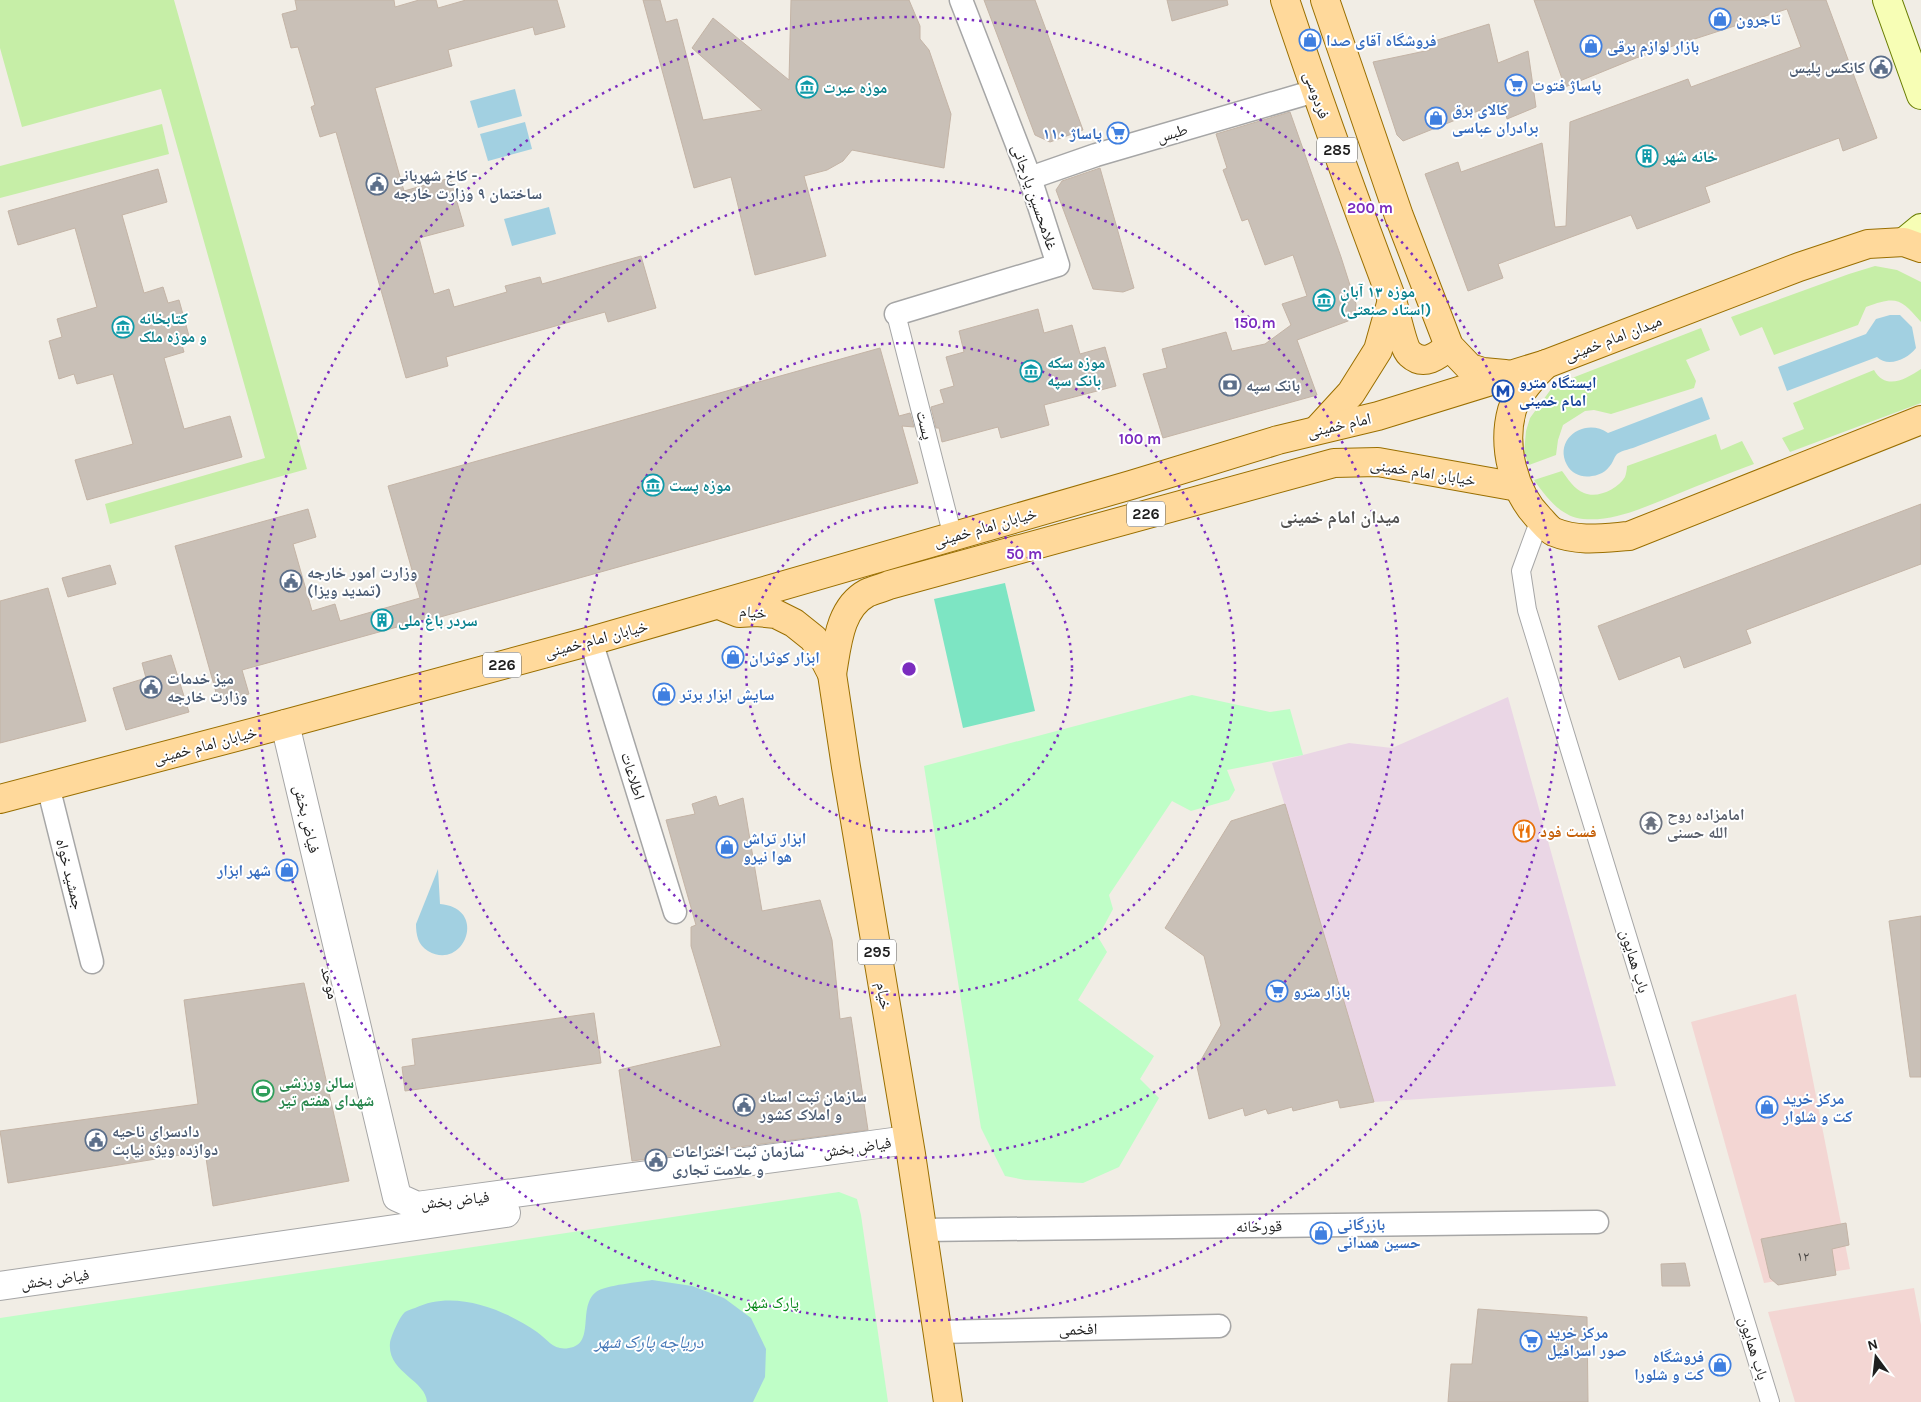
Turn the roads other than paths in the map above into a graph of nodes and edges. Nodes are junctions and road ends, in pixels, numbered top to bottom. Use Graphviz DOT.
graph roads {
  1 [pos="961,0"];
  2 [pos="1285,0"];
  3 [pos="1325,0"];
  4 [pos="1887,0"];
  5 [pos="1352,81"];
  6 [pos="1315,91"];
  7 [pos="1921,95"];
  8 [pos="1030,178"];
  9 [pos="1915,239"];
  10 [pos="1392,300"];
  11 [pos="896,314"];
  12 [pos="1449,346"];
  13 [pos="1546,364"];
  14 [pos="1512,374"];
  15 [pos="1921,420"];
  16 [pos="1318,429"];
  17 [pos="1921,435"];
  18 [pos="1879,437"];
  19 [pos="1131,485"];
  20 [pos="1518,488"];
  21 [pos="1540,519"];
  22 [pos="953,537"];
  23 [pos="718,605"];
  24 [pos="591,641"];
  25 [pos="832,674"];
  26 [pos="277,726"];
  27 [pos="48,786"];
  28 [pos="0,799"];
  29 [pos="675,912"];
  30 [pos="92,962"];
  31 [pos="910,1147"];
  32 [pos="1597,1222"];
  33 [pos="922,1230"];
  34 [pos="367,1234"];
  35 [pos="0,1286"];
  36 [pos="1219,1326"];
  37 [pos="937,1332"];
  38 [pos="948,1402"];
  39 [pos="1770,1402"];
  1 -- 8 [label="street, غلامحسین یارجانی"];
  2 -- 6 [label="main road, فردوسی / 285"];
  3 -- 5 [label="main road, 285"];
  4 -- 7 [label="main road"];
  5 -- 6 [label="main road"];
  5 -- 12 [label="main road, 285"];
  6 -- 8 [label="street, طبس"];
  6 -- 10 [label="main road, فردوسی / 285"];
  8 -- 11 [label="street, غلامحسین یارجانی"];
  9 -- 13 [label="main road, میدان امام خمینی"];
  10 -- 12 [label="main road, فردوسی"];
  10 -- 16 [label="main road"];
  11 -- 22 [label="street, پست"];
  12 -- 14 [label="main road, 285"];
  13 -- 14 [label="main road, امام خمینی / 226"];
  13 -- 20 [label="main road, میدان امام خمینی"];
  14 -- 16 [label="main road, امام خمینی / 226"];
  15 -- 18 [label="main road, میدان امام خمینی"];
  16 -- 19 [label="main road, امام خمینی / 226"];
  17 -- 18 [label="main road"];
  18 -- 21 [label="main road, میدان امام خمینی"];
  19 -- 22 [label="main road, خیابان امام خمینی / 226"];
  20 -- 21 [label="main road, میدان امام خمینی"];
  20 -- 25 [label="main road, خیابان امام خمینی / 226"];
  21 -- 39 [label="street, باب همایون"];
  22 -- 23 [label="main road, خیابان امام خمینی / 226"];
  23 -- 24 [label="main road, خیابان امام خمینی / 226"];
  23 -- 25 [label="main road, خیام / 295"];
  24 -- 26 [label="main road, خیابان امام خمینی / 226"];
  24 -- 29 [label="street, اطلاعات"];
  25 -- 31 [label="main road, خیام / 295"];
  26 -- 27 [label="main road, خیابان امام خمینی / 226"];
  26 -- 31 [label="street, فیاض بخش"];
  26 -- 34 [label="street, موحد"];
  27 -- 28 [label="main road, خیابان امام خمینی / 226"];
  27 -- 30 [label="street, جمشید خواه"];
  31 -- 33 [label="main road, خیام / 295"];
  31 -- 34 [label="street, فیاض بخش"];
  32 -- 33 [label="street, قورخانه"];
  33 -- 37 [label="main road, خیام / 295"];
  34 -- 35 [label="street, فیاض بخش"];
  36 -- 37 [label="street, افخمی"];
  37 -- 38 [label="main road, خیام / 295"];
}
